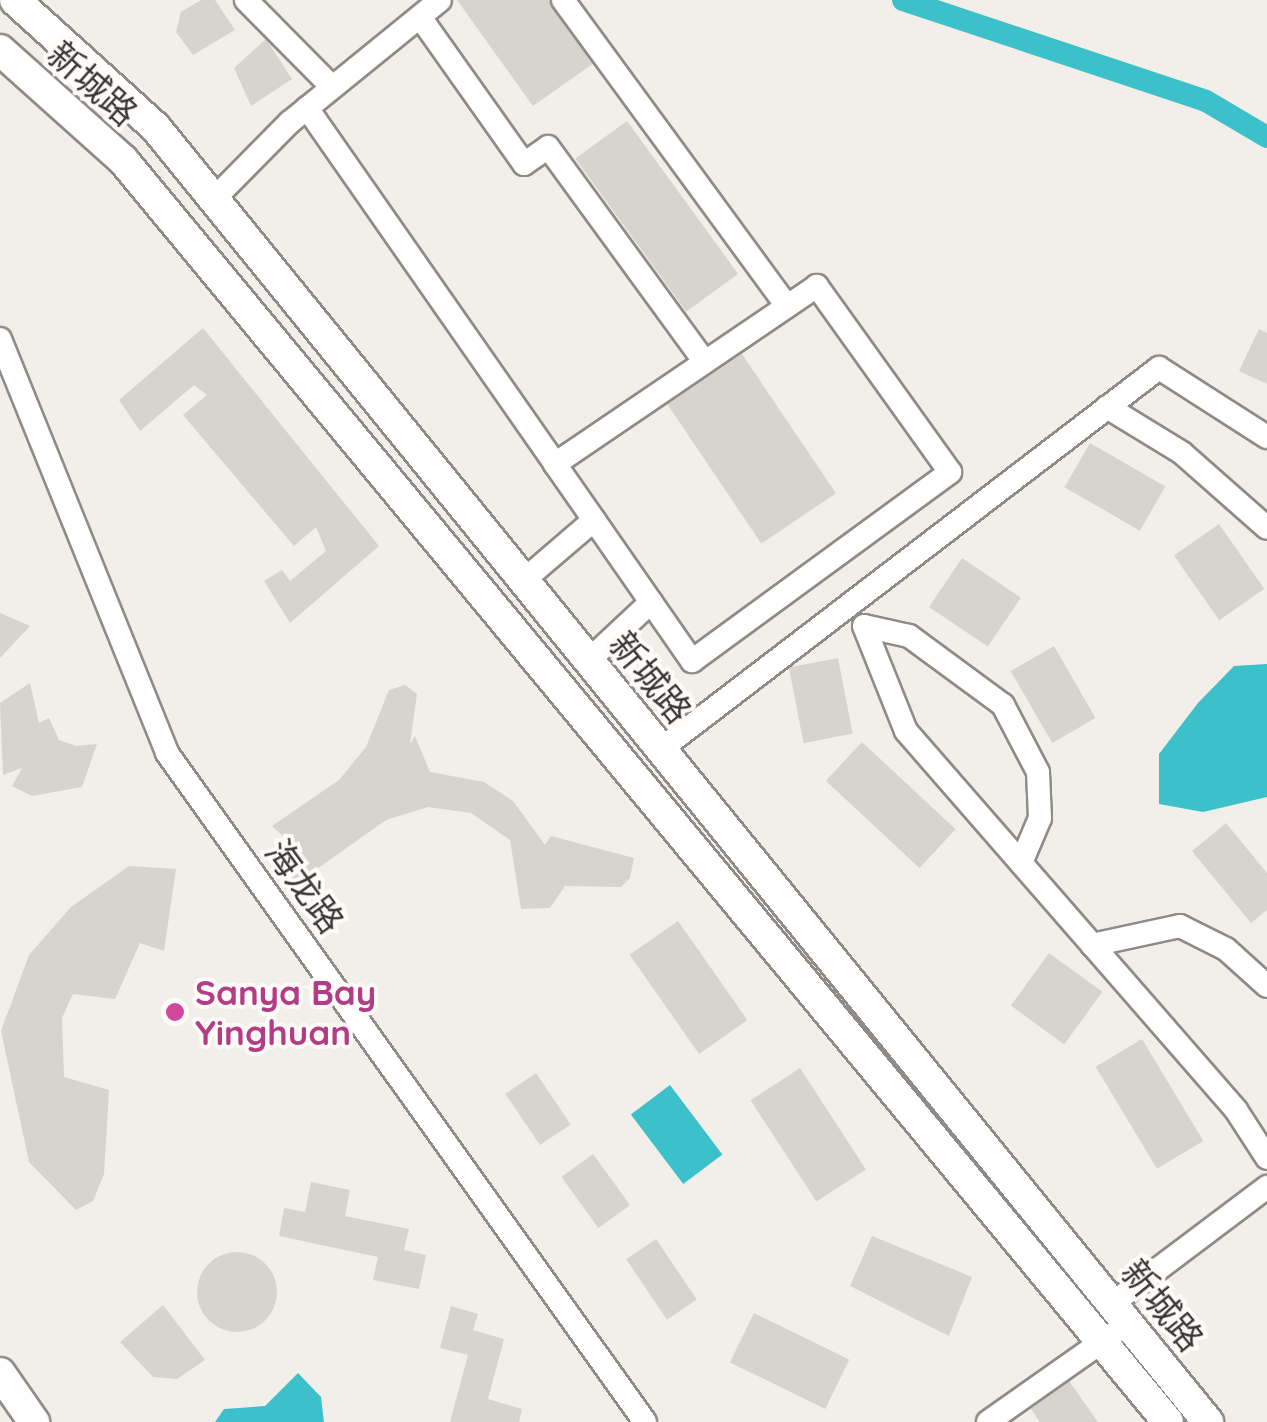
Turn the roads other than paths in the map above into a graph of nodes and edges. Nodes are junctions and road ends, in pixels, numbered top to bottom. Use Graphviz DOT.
graph roads {
  1 [pos="14,0"];
  2 [pos="246,0"];
  3 [pos="563,0"];
  4 [pos="429,6"];
  5 [pos="0,50"];
  6 [pos="332,87"];
  7 [pos="307,108"];
  8 [pos="214,199"];
  9 [pos="787,306"];
  10 [pos="0,340"];
  11 [pos="704,362"];
  12 [pos="1107,407"];
  13 [pos="1267,436"];
  14 [pos="555,464"];
  15 [pos="594,520"];
  16 [pos="1267,528"];
  17 [pos="524,580"];
  18 [pos="652,602"];
  19 [pos="857,618"];
  20 [pos="589,660"];
  21 [pos="662,749"];
  22 [pos="1021,863"];
  23 [pos="1092,945"];
  24 [pos="1267,986"];
  25 [pos="1267,1158"];
  26 [pos="1267,1186"];
  27 [pos="1115,1322"];
  28 [pos="0,1373"];
  29 [pos="34,1422"];
  30 [pos="645,1422"];
  31 [pos="988,1422"];
  32 [pos="1168,1422"];
  33 [pos="1208,1422"];
  1 -- 8 [label="main road, 新城路"];
  2 -- 6 [label="street"];
  3 -- 9 [label="street"];
  4 -- 6 [label="street"];
  4 -- 11 [label="street"];
  5 -- 27 [label="main road, 新城路"];
  6 -- 7 [label="street"];
  7 -- 8 [label="street"];
  7 -- 14 [label="street"];
  8 -- 17 [label="main road, 新城路"];
  9 -- 11 [label="street"];
  9 -- 18 [label="street"];
  10 -- 30 [label="street, 海龙路"];
  11 -- 14 [label="street"];
  12 -- 13 [label="street"];
  12 -- 16 [label="street"];
  12 -- 19 [label="street"];
  14 -- 15 [label="street"];
  15 -- 17 [label="street"];
  15 -- 18 [label="street"];
  17 -- 20 [label="main road, 新城路"];
  18 -- 20 [label="street"];
  19 -- 21 [label="street"];
  19 -- 22 [label="street"];
  19 -- 22 [label="street"];
  20 -- 21 [label="main road, 新城路"];
  21 -- 27 [label="main road, 新城路"];
  22 -- 23 [label="street"];
  23 -- 24 [label="street"];
  23 -- 25 [label="street"];
  26 -- 27 [label="street"];
  27 -- 31 [label="street"];
  27 -- 32 [label="main road, 新城路"];
  27 -- 33 [label="main road, 新城路"];
  28 -- 29 [label="main road"];
}
